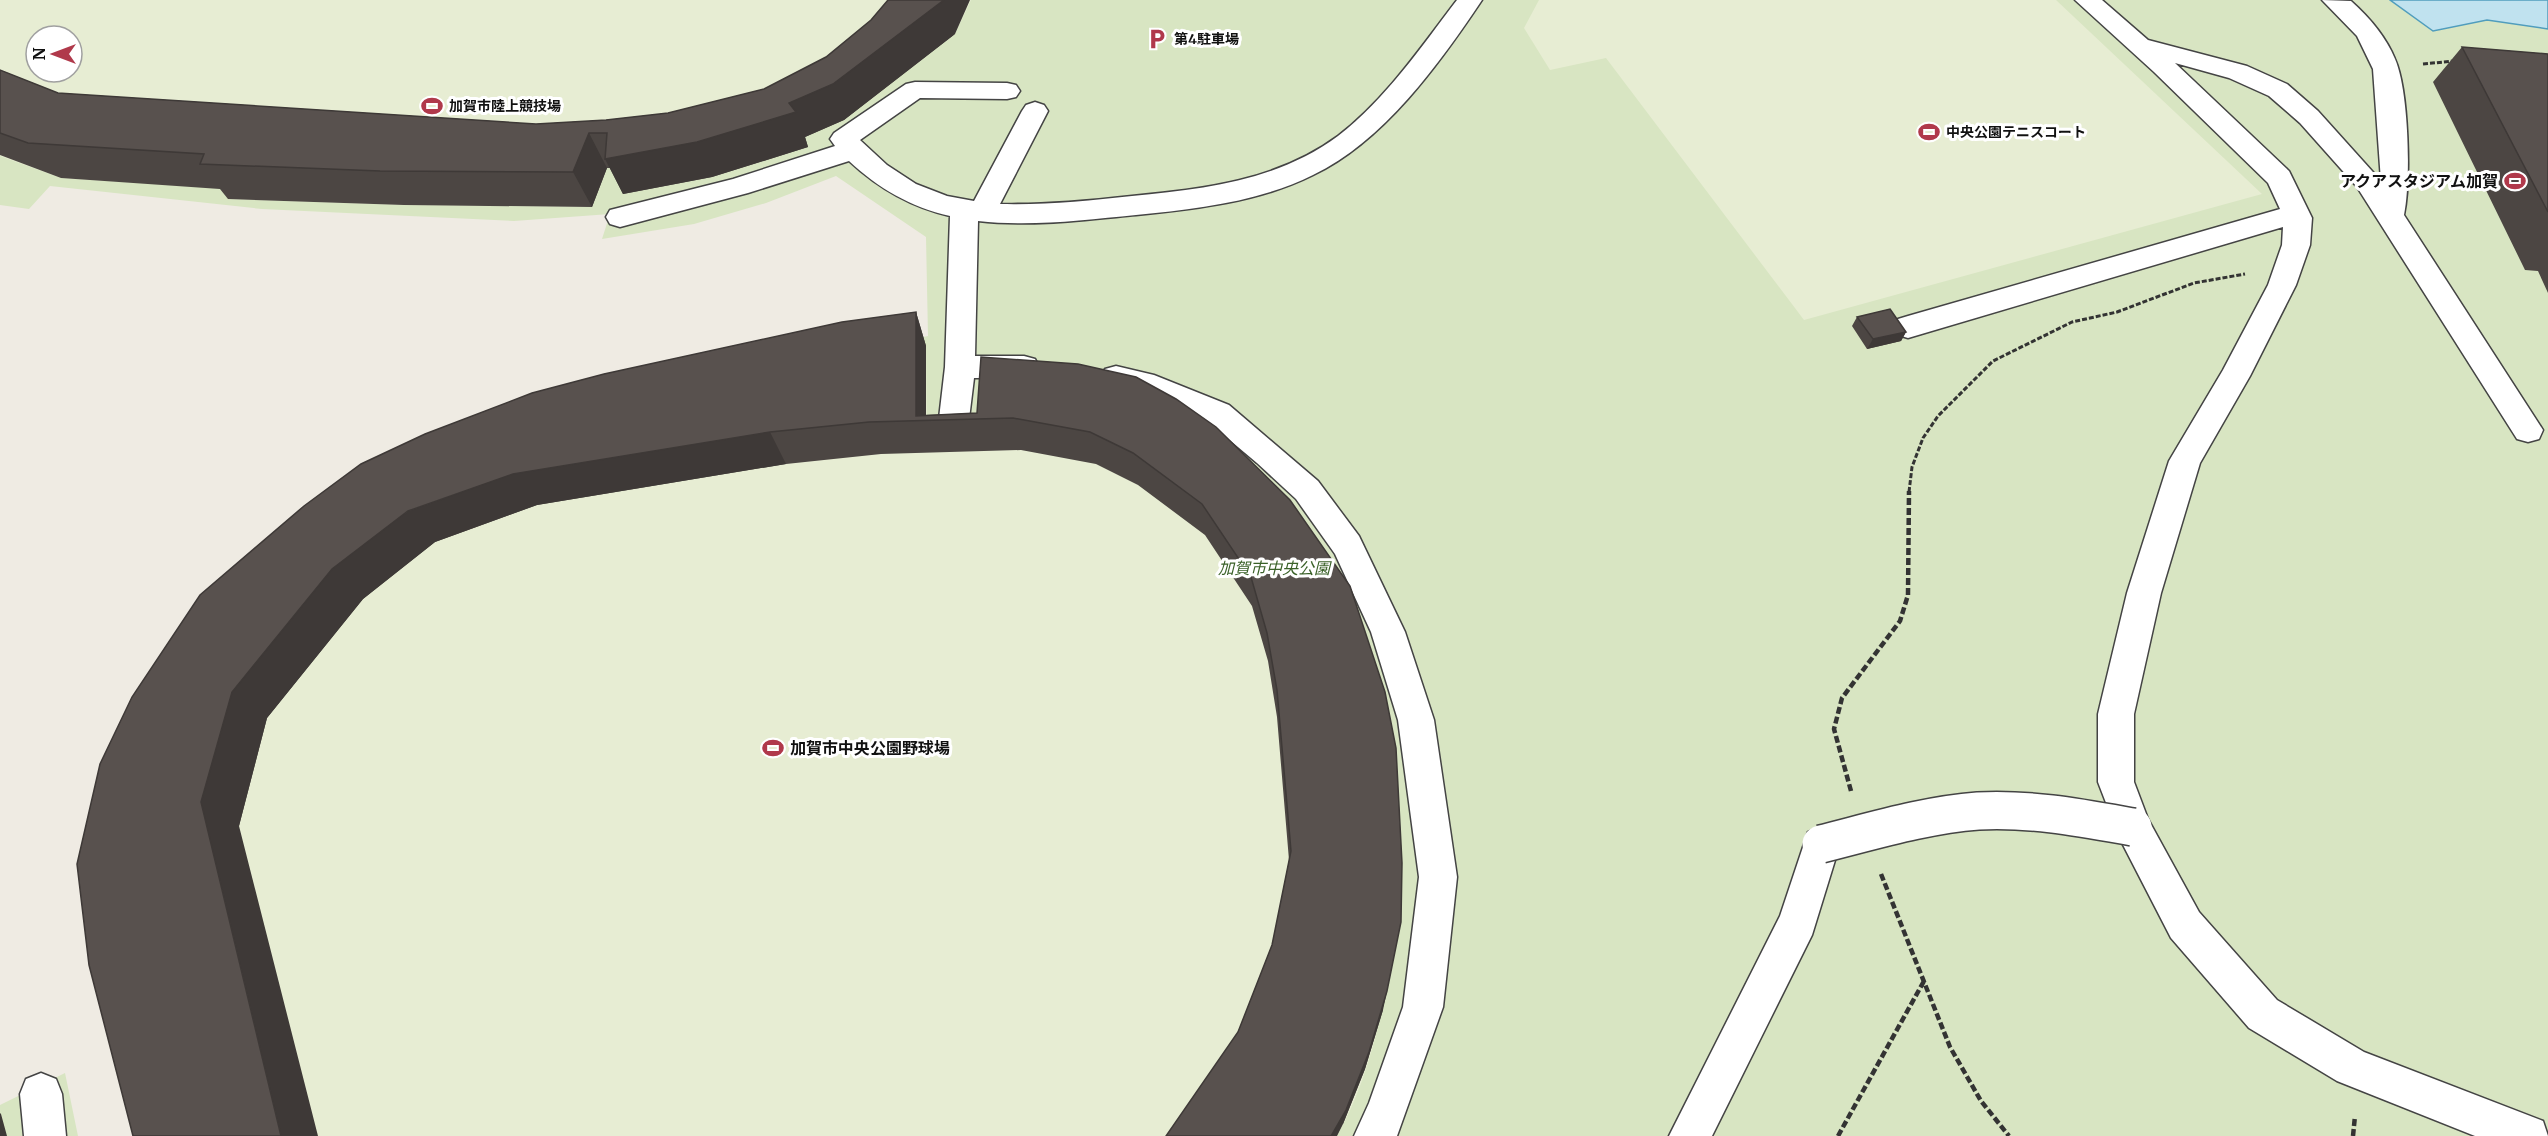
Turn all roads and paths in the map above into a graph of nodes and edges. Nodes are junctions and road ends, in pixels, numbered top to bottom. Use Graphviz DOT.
graph roads {
  1 [pos="1470,0"];
  2 [pos="2087,0"];
  3 [pos="2334,0"];
  4 [pos="2141,46"];
  5 [pos="2455,61"];
  6 [pos="2386,68"];
  7 [pos="1007,92"];
  8 [pos="1035,111"];
  9 [pos="848,144"];
  10 [pos="974,210"];
  11 [pos="2296,214"];
  12 [pos="2390,215"];
  13 [pos="620,217"];
  14 [pos="2285,273"];
  15 [pos="1908,327"];
  16 [pos="960,367"];
  17 [pos="1051,367"];
  18 [pos="1085,369"];
  19 [pos="953,427"];
  20 [pos="2528,430"];
  21 [pos="1854,799"];
  22 [pos="2133,827"];
  23 [pos="1879,870"];
  24 [pos="1924,981"];
  25 [pos="40,1094"];
  26 [pos="45,1136"];
  27 [pos="1375,1136"];
  28 [pos="1690,1136"];
  29 [pos="1838,1136"];
  30 [pos="2009,1136"];
  31 [pos="2528,1136"];
  1 -- 10 [label="street"];
  2 -- 4 [label="street"];
  3 -- 6 [label="street"];
  4 -- 11 [label="street"];
  4 -- 12 [label="street"];
  5 -- 6 [label="path"];
  6 -- 12 [label="street"];
  7 -- 9 [label="street"];
  8 -- 10 [label="street"];
  9 -- 10 [label="street"];
  9 -- 13 [label="street"];
  10 -- 16 [label="street"];
  11 -- 14 [label="street"];
  11 -- 15 [label="street"];
  12 -- 20 [label="street"];
  14 -- 21 [label="path"];
  14 -- 22 [label="street"];
  16 -- 17 [label="street"];
  16 -- 19 [label="street"];
  18 -- 27 [label="street"];
  22 -- 28 [label="street, bridge"];
  22 -- 31 [label="street"];
  23 -- 24 [label="path"];
  24 -- 29 [label="path"];
  24 -- 30 [label="path"];
  25 -- 26 [label="street"];
}
